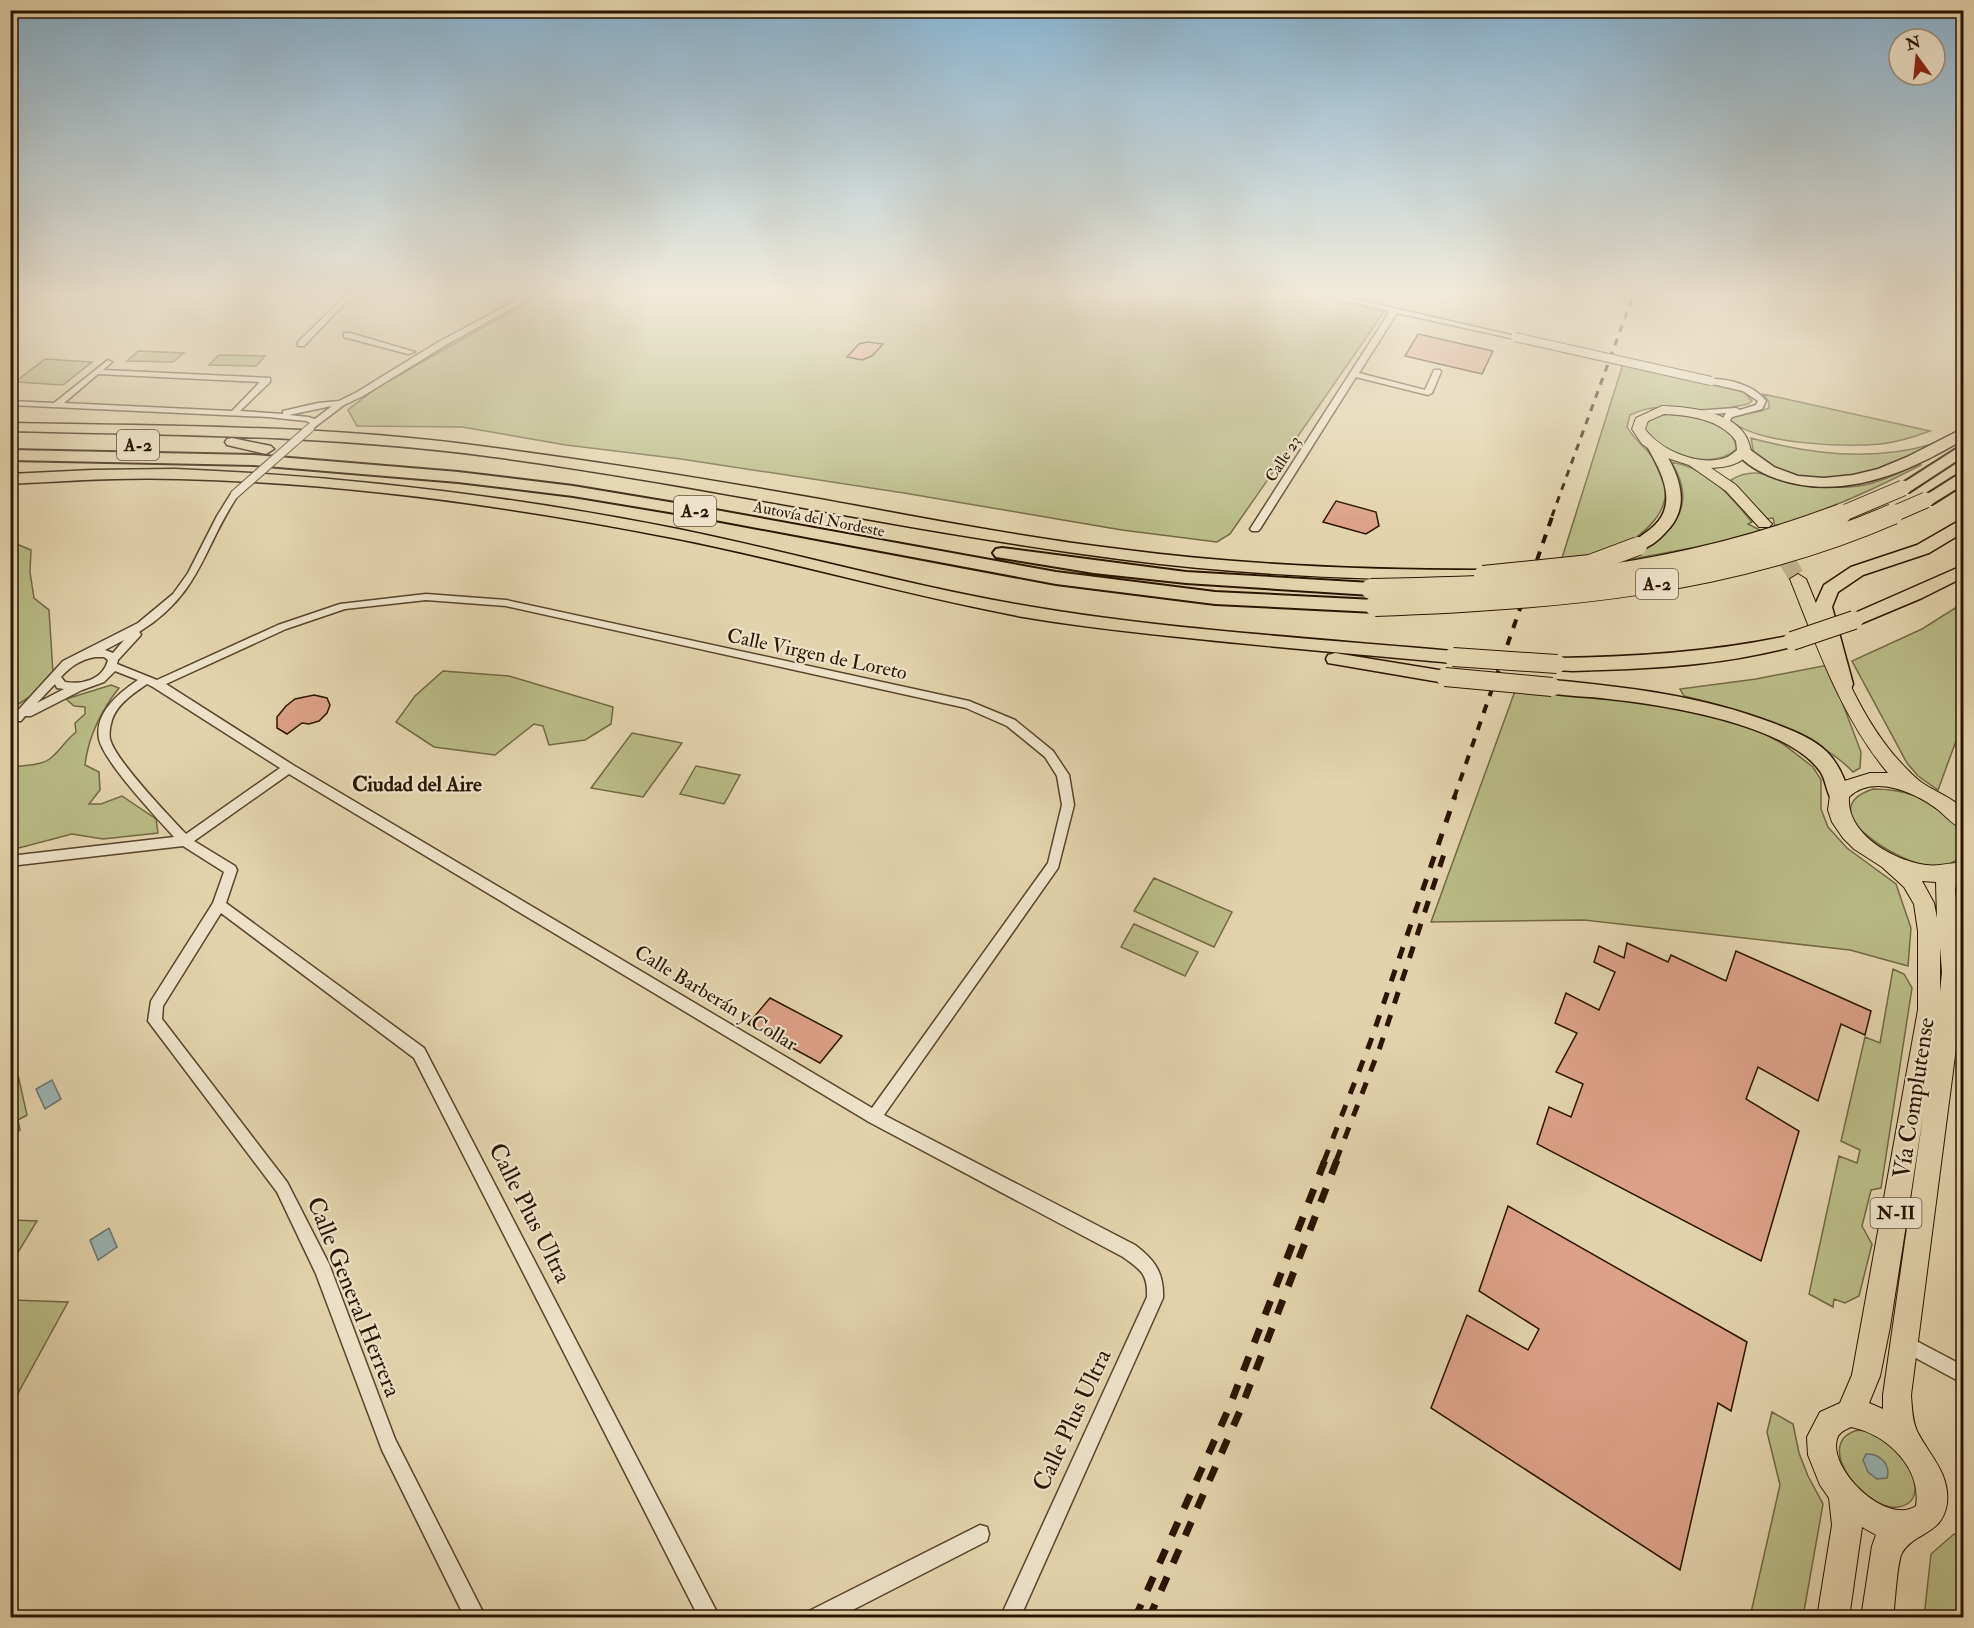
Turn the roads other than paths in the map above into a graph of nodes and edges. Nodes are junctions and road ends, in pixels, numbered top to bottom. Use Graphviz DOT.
graph roads {
  1 [pos="98,372"];
  2 [pos="381,372"];
  3 [pos="396,372"];
  4 [pos="1437,372"];
  5 [pos="1671,372"];
  6 [pos="1355,374"];
  7 [pos="10,403"];
  8 [pos="336,403"];
  9 [pos="55,406"];
  10 [pos="1747,410"];
  11 [pos="1693,413"];
  12 [pos="233,414"];
  13 [pos="268,415"];
  14 [pos="311,423"];
  15 [pos="1728,426"];
  16 [pos="10,427"];
  17 [pos="1964,432"];
  18 [pos="10,437"];
  19 [pos="10,444"];
  20 [pos="1655,448"];
  21 [pos="266,449"];
  22 [pos="1964,449"];
  23 [pos="1744,452"];
  24 [pos="10,455"];
  25 [pos="1693,462"];
  26 [pos="1725,463"];
  27 [pos="135,464"];
  28 [pos="10,467"];
  29 [pos="206,476"];
  30 [pos="1964,476"];
  31 [pos="458,477"];
  32 [pos="10,479"];
  33 [pos="1731,488"];
  34 [pos="10,493"];
  35 [pos="1964,523"];
  36 [pos="1764,524"];
  37 [pos="1255,530"];
  38 [pos="1065,564"];
  39 [pos="1964,570"];
  40 [pos="1798,579"];
  41 [pos="1320,580"];
  42 [pos="1371,588"];
  43 [pos="1048,615"];
  44 [pos="142,627"];
  45 [pos="88,654"];
  46 [pos="113,662"];
  47 [pos="135,675"];
  48 [pos="56,677"];
  49 [pos="100,679"];
  50 [pos="152,682"];
  51 [pos="1844,684"];
  52 [pos="78,687"];
  53 [pos="14,721"];
  54 [pos="1869,735"];
  55 [pos="289,768"];
  56 [pos="1861,782"];
  57 [pos="1918,790"];
  58 [pos="1839,795"];
  59 [pos="1964,822"];
  60 [pos="185,841"];
  61 [pos="10,861"];
  62 [pos="1890,862"];
  63 [pos="1958,871"];
  64 [pos="219,905"];
  65 [pos="874,1117"];
  66 [pos="1129,1251"];
  67 [pos="1905,1343"];
  68 [pos="1964,1376"];
  69 [pos="1850,1413"];
  70 [pos="1906,1441"];
  71 [pos="1844,1494"];
  72 [pos="1909,1526"];
  73 [pos="980,1533"];
  74 [pos="477,1617"];
  75 [pos="710,1617"];
  76 [pos="816,1617"];
  77 [pos="1010,1617"];
  78 [pos="1833,1617"];
  79 [pos="1877,1617"];
  1 -- 9 [label="street"];
  1 -- 12 [label="street"];
  2 -- 8 [label="street"];
  3 -- 8 [label="street"];
  4 -- 6 [label="street"];
  5 -- 10 [label="street, bridge"];
  6 -- 37 [label="street, Calle 23"];
  7 -- 9 [label="street"];
  8 -- 13 [label="street"];
  8 -- 14 [label="street"];
  9 -- 12 [label="street"];
  10 -- 11 [label="street"];
  10 -- 15 [label="street"];
  11 -- 15 [label="main road"];
  11 -- 20 [label="main road"];
  12 -- 13 [label="street"];
  13 -- 14 [label="street"];
  14 -- 44 [label="street, bridge"];
  15 -- 23 [label="main road"];
  16 -- 42 [label="highway"];
  17 -- 23 [label="highway"];
  18 -- 21 [label="highway"];
  19 -- 21 [label="highway, A-2"];
  20 -- 25 [label="main road"];
  20 -- 42 [label="highway, bridge"];
  21 -- 38 [label="highway, Autovía del Nordeste / A-2"];
  22 -- 42 [label="highway, A-2, bridge"];
  23 -- 26 [label="main road"];
  24 -- 31 [label="highway, A-2"];
  25 -- 26 [label="main road"];
  25 -- 33 [label="main road"];
  26 -- 33 [label="main road"];
  27 -- 28 [label="highway"];
  27 -- 31 [label="highway"];
  29 -- 32 [label="highway"];
  29 -- 34 [label="highway"];
  29 -- 43 [label="highway"];
  30 -- 42 [label="highway, A-2, bridge"];
  31 -- 42 [label="highway, A-2"];
  33 -- 36 [label="main road"];
  35 -- 51 [label="highway"];
  38 -- 41 [label="highway"];
  38 -- 42 [label="highway, Autovía del Nordeste / A-2"];
  39 -- 43 [label="highway, bridge"];
  40 -- 51 [label="main road"];
  41 -- 42 [label="highway"];
  43 -- 58 [label="highway, bridge"];
  44 -- 45 [label="street"];
  44 -- 46 [label="street"];
  45 -- 46 [label="street, Calle Barberán y Collar"];
  45 -- 48 [label="street"];
  46 -- 47 [label="street, Calle Barberán y Collar"];
  46 -- 49 [label="street"];
  47 -- 49 [label="street, Calle Barberán y Collar"];
  47 -- 50 [label="street, Calle Barberán y Collar"];
  48 -- 52 [label="street"];
  48 -- 53 [label="street"];
  49 -- 52 [label="street"];
  50 -- 55 [label="street, Calle Barberán y Collar"];
  50 -- 60 [label="street"];
  50 -- 65 [label="street, Calle Virgen de Loreto"];
  51 -- 54 [label="main road"];
  52 -- 53 [label="street"];
  54 -- 56 [label="main road"];
  54 -- 57 [label="main road"];
  55 -- 60 [label="street"];
  55 -- 65 [label="street, Calle Barberán y Collar"];
  56 -- 57 [label="main road"];
  56 -- 58 [label="main road"];
  57 -- 59 [label="main road"];
  58 -- 62 [label="main road"];
  60 -- 61 [label="street"];
  60 -- 64 [label="street, Calle General Herrera"];
  62 -- 63 [label="main road"];
  62 -- 69 [label="main road, Vía Complutense / N-II"];
  63 -- 67 [label="main road, Vía Complutense / N-II"];
  64 -- 74 [label="street, Calle General Herrera"];
  64 -- 75 [label="street, Calle Plus Ultra"];
  65 -- 66 [label="street, Calle Barberán y Collar"];
  66 -- 77 [label="street, Calle Plus Ultra"];
  67 -- 68 [label="street"];
  67 -- 70 [label="main road, Vía Complutense / N-II"];
  69 -- 70 [label="main road, N-II"];
  69 -- 71 [label="main road"];
  70 -- 72 [label="main road, N-II"];
  71 -- 72 [label="main road"];
  71 -- 78 [label="main road"];
  72 -- 79 [label="main road, N-II"];
  73 -- 76 [label="street"];
}
